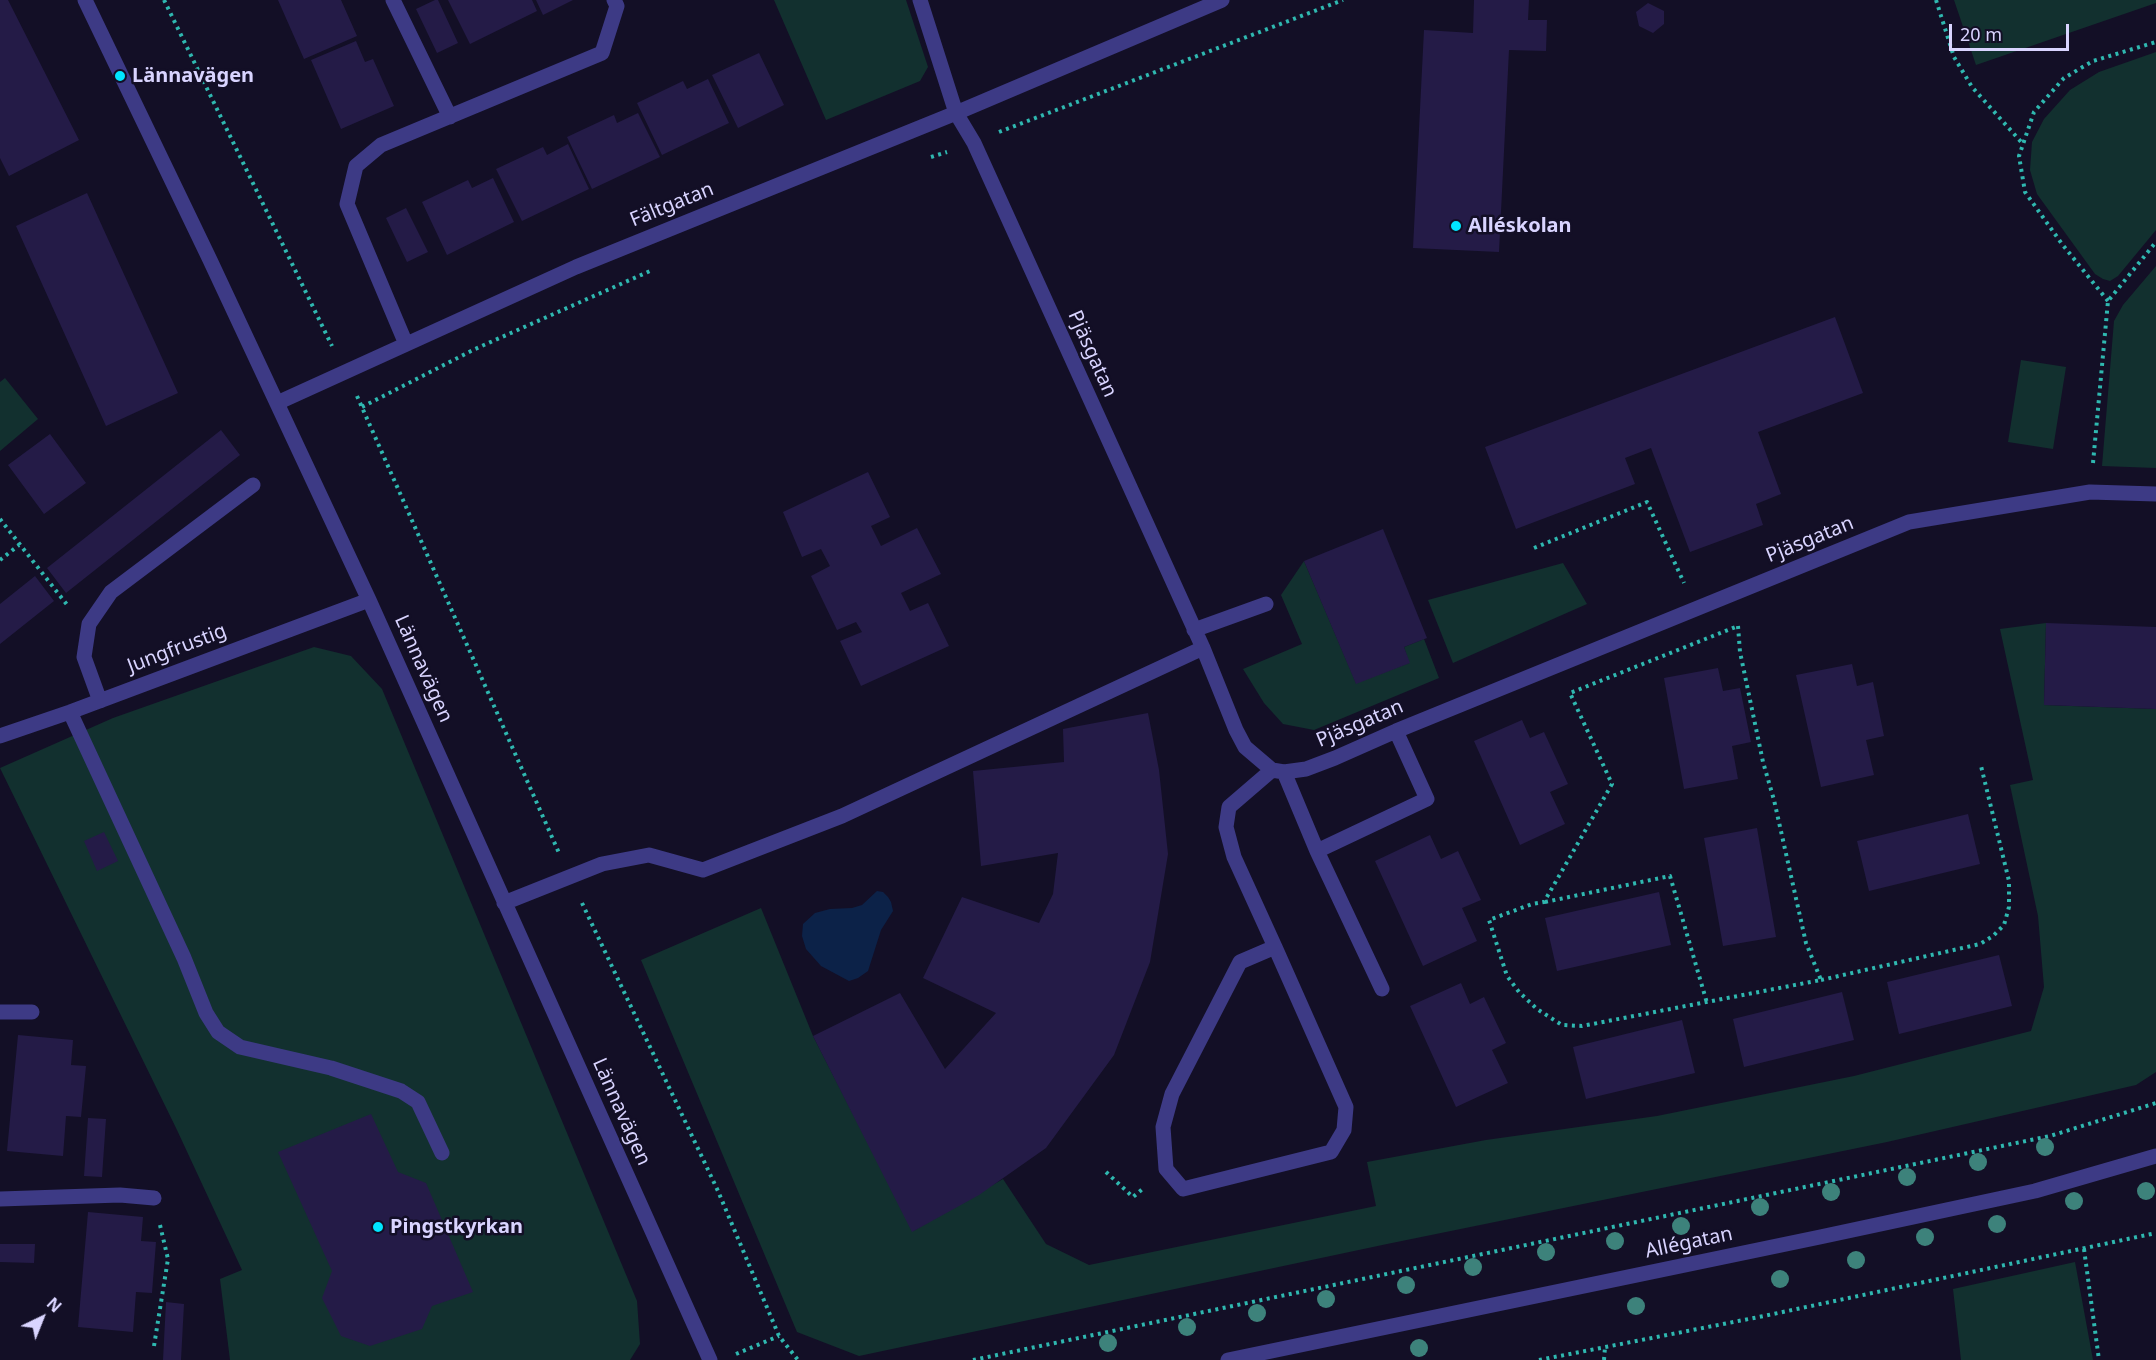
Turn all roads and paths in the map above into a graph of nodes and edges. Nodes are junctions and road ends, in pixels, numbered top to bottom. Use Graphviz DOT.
graph roads {
  1 [pos="85,0"];
  2 [pos="164,0"];
  3 [pos="393,0"];
  4 [pos="614,0"];
  5 [pos="920,0"];
  6 [pos="1222,0"];
  7 [pos="1343,0"];
  8 [pos="1936,0"];
  9 [pos="2156,42"];
  10 [pos="956,113"];
  11 [pos="450,117"];
  12 [pos="974,143"];
  13 [pos="2023,144"];
  14 [pos="921,160"];
  15 [pos="2156,242"];
  16 [pos="661,266"];
  17 [pos="2108,301"];
  18 [pos="406,344"];
  19 [pos="345,373"];
  20 [pos="277,403"];
  21 [pos="362,407"];
  22 [pos="253,485"];
  23 [pos="2090,492"];
  24 [pos="2156,494"];
  25 [pos="0,519"];
  26 [pos="20,545"];
  27 [pos="1534,548"];
  28 [pos="0,560"];
  29 [pos="369,600"];
  30 [pos="1266,604"];
  31 [pos="1694,609"];
  32 [pos="89,624"];
  33 [pos="1738,626"];
  34 [pos="1194,630"];
  35 [pos="1203,648"];
  36 [pos="1570,693"];
  37 [pos="100,701"];
  38 [pos="70,712"];
  39 [pos="1396,731"];
  40 [pos="0,736"];
  41 [pos="1982,766"];
  42 [pos="1278,771"];
  43 [pos="1317,851"];
  44 [pos="1544,902"];
  45 [pos="504,903"];
  46 [pos="1275,947"];
  47 [pos="1821,980"];
  48 [pos="1382,989"];
  49 [pos="1707,1003"];
  50 [pos="0,1012"];
  51 [pos="32,1012"];
  52 [pos="2156,1103"];
  53 [pos="442,1153"];
  54 [pos="2156,1156"];
  55 [pos="1166,1169"];
  56 [pos="1106,1172"];
  57 [pos="154,1198"];
  58 [pos="0,1199"];
  59 [pos="2156,1233"];
  60 [pos="2084,1249"];
  61 [pos="779,1336"];
  62 [pos="153,1346"];
  63 [pos="1605,1347"];
  64 [pos="731,1356"];
  65 [pos="710,1360"];
  66 [pos="973,1360"];
  67 [pos="1228,1360"];
  68 [pos="1539,1360"];
  69 [pos="1604,1360"];
  70 [pos="2099,1360"];
  1 -- 20 [label="street, Lännavägen"];
  2 -- 19 [label="path"];
  3 -- 11 [label="street"];
  4 -- 11 [label="street"];
  5 -- 10 [label="street"];
  6 -- 10 [label="street, Fältgatan"];
  7 -- 12 [label="path"];
  8 -- 13 [label="path"];
  9 -- 13 [label="path"];
  10 -- 12 [label="street, Pjäsgatan"];
  10 -- 18 [label="street, Fältgatan"];
  11 -- 18 [label="street"];
  12 -- 14 [label="path"];
  12 -- 34 [label="street, Pjäsgatan"];
  13 -- 17 [label="path"];
  15 -- 17 [label="path"];
  16 -- 21 [label="path"];
  17 -- 23 [label="path"];
  18 -- 19 [label="street, Fältgatan"];
  19 -- 20 [label="street, Fältgatan"];
  20 -- 29 [label="street, Lännavägen"];
  22 -- 32 [label="street"];
  23 -- 24 [label="street, Pjäsgatan"];
  23 -- 31 [label="street, Pjäsgatan"];
  25 -- 26 [label="path"];
  26 -- 28 [label="path"];
  26 -- 32 [label="path"];
  27 -- 31 [label="path"];
  29 -- 37 [label="street, Jungfrustig"];
  29 -- 45 [label="street, Lännavägen"];
  30 -- 34 [label="street"];
  31 -- 39 [label="street, Pjäsgatan"];
  32 -- 37 [label="street"];
  33 -- 47 [label="path"];
  34 -- 35 [label="street, Pjäsgatan"];
  35 -- 42 [label="street, Pjäsgatan"];
  35 -- 45 [label="street"];
  36 -- 44 [label="path"];
  37 -- 38 [label="street, Jungfrustig"];
  38 -- 40 [label="street, Jungfrustig"];
  38 -- 53 [label="street"];
  39 -- 42 [label="street, Pjäsgatan"];
  39 -- 43 [label="street"];
  41 -- 47 [label="path"];
  42 -- 43 [label="street"];
  42 -- 46 [label="street"];
  43 -- 48 [label="street"];
  44 -- 49 [label="path"];
  44 -- 49 [label="path"];
  45 -- 65 [label="street, Lännavägen"];
  46 -- 55 [label="street"];
  46 -- 55 [label="street"];
  47 -- 49 [label="path"];
  50 -- 51 [label="street"];
  52 -- 66 [label="path"];
  54 -- 67 [label="street, Allégatan"];
  55 -- 56 [label="path"];
  57 -- 58 [label="street"];
  57 -- 62 [label="path"];
  59 -- 60 [label="path"];
  60 -- 63 [label="path"];
  60 -- 70 [label="path"];
  61 -- 64 [label="path"];
  63 -- 68 [label="path"];
  63 -- 69 [label="path"];
}
